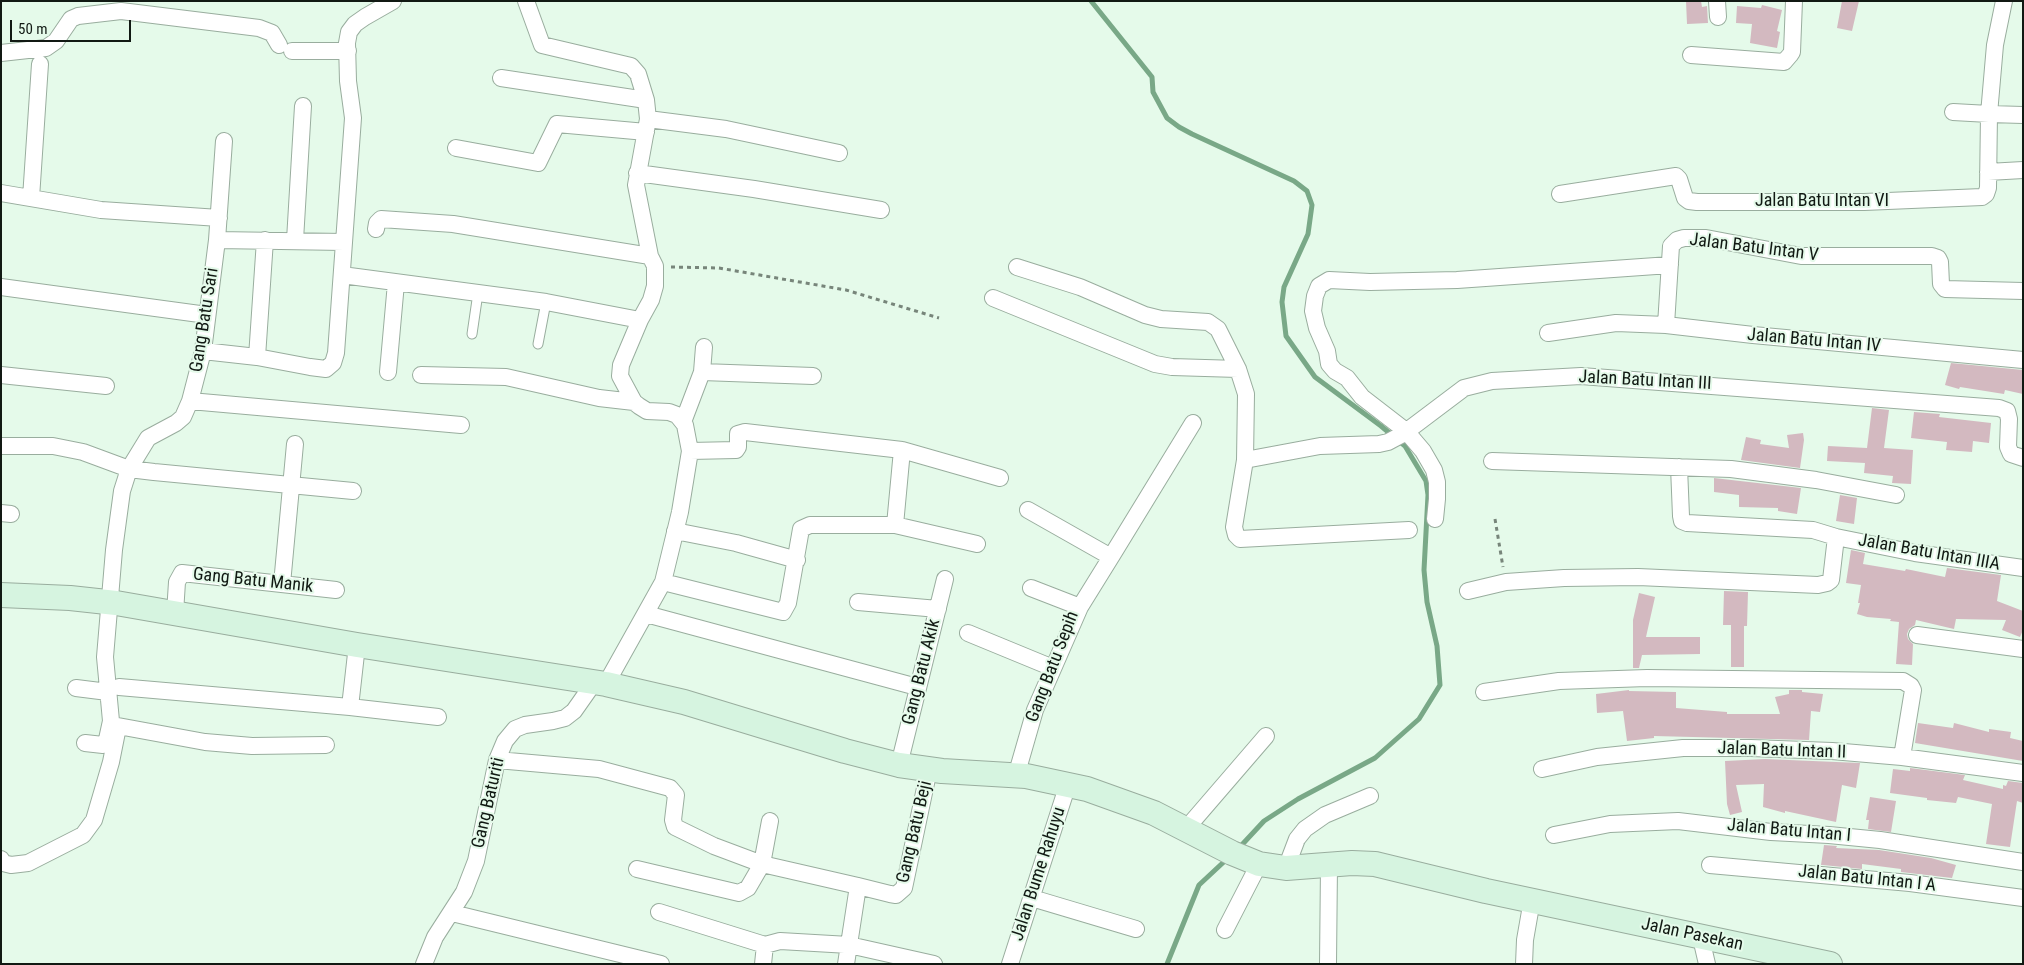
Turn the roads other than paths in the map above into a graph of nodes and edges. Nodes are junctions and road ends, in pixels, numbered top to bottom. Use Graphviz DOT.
graph roads {
  1 [pos="394,1"];
  2 [pos="526,1"];
  3 [pos="1794,1"];
  4 [pos="2004,1"];
  5 [pos="348,42"];
  6 [pos="1,53"];
  7 [pos="1691,55"];
  8 [pos="40,64"];
  9 [pos="501,78"];
  10 [pos="646,100"];
  11 [pos="303,106"];
  12 [pos="1953,112"];
  13 [pos="1988,114"];
  14 [pos="2023,115"];
  15 [pos="647,126"];
  16 [pos="224,140"];
  17 [pos="456,148"];
  18 [pos="839,152"];
  19 [pos="2023,170"];
  20 [pos="1988,172"];
  21 [pos="637,173"];
  22 [pos="1,193"];
  23 [pos="1560,194"];
  24 [pos="31,198"];
  25 [pos="881,210"];
  26 [pos="219,218"];
  27 [pos="376,229"];
  28 [pos="217,240"];
  29 [pos="265,240"];
  30 [pos="295,240"];
  31 [pos="344,242"];
  32 [pos="652,261"];
  33 [pos="1670,264"];
  34 [pos="1017,267"];
  35 [pos="342,275"];
  36 [pos="396,283"];
  37 [pos="1,287"];
  38 [pos="2023,291"];
  39 [pos="478,293"];
  40 [pos="993,298"];
  41 [pos="546,302"];
  42 [pos="207,315"];
  43 [pos="640,320"];
  44 [pos="1666,325"];
  45 [pos="1548,333"];
  46 [pos="472,334"];
  47 [pos="538,344"];
  48 [pos="704,347"];
  49 [pos="203,351"];
  50 [pos="257,357"];
  51 [pos="2023,360"];
  52 [pos="1238,369"];
  53 [pos="388,372"];
  54 [pos="702,372"];
  55 [pos="1,375"];
  56 [pos="421,375"];
  57 [pos="813,376"];
  58 [pos="106,386"];
  59 [pos="190,401"];
  60 [pos="634,402"];
  61 [pos="683,422"];
  62 [pos="1192,423"];
  63 [pos="462,425"];
  64 [pos="1399,436"];
  65 [pos="295,444"];
  66 [pos="1,446"];
  67 [pos="902,450"];
  68 [pos="690,451"];
  69 [pos="2023,458"];
  70 [pos="1245,460"];
  71 [pos="1492,462"];
  72 [pos="1679,467"];
  73 [pos="128,469"];
  74 [pos="1000,478"];
  75 [pos="290,486"];
  76 [pos="353,491"];
  77 [pos="1896,496"];
  78 [pos="1028,510"];
  79 [pos="1434,519"];
  80 [pos="895,526"];
  81 [pos="1409,530"];
  82 [pos="675,531"];
  83 [pos="1836,537"];
  84 [pos="977,544"];
  85 [pos="1111,557"];
  86 [pos="797,560"];
  87 [pos="2023,568"];
  88 [pos="945,579"];
  89 [pos="663,582"];
  90 [pos="282,584"];
  91 [pos="1031,588"];
  92 [pos="336,590"];
  93 [pos="1468,591"];
  94 [pos="1,595"];
  95 [pos="858,602"];
  96 [pos="113,603"];
  97 [pos="1080,607"];
  98 [pos="938,609"];
  99 [pos="175,613"];
  100 [pos="646,614"];
  101 [pos="968,634"];
  102 [pos="1917,634"];
  103 [pos="357,645"];
  104 [pos="2023,649"];
  105 [pos="1053,668"];
  106 [pos="600,684"];
  107 [pos="917,687"];
  108 [pos="76,688"];
  109 [pos="113,689"];
  110 [pos="1484,692"];
  111 [pos="350,707"];
  112 [pos="438,717"];
  113 [pos="118,726"];
  114 [pos="1266,736"];
  115 [pos="85,743"];
  116 [pos="326,745"];
  117 [pos="1902,757"];
  118 [pos="496,760"];
  119 [pos="899,765"];
  120 [pos="929,769"];
  121 [pos="1542,769"];
  122 [pos="2023,773"];
  123 [pos="1016,776"];
  124 [pos="1068,784"];
  125 [pos="1370,796"];
  126 [pos="770,822"];
  127 [pos="1185,830"];
  128 [pos="1554,834"];
  129 [pos="1,859"];
  130 [pos="2023,862"];
  131 [pos="762,864"];
  132 [pos="1259,864"];
  133 [pos="1329,865"];
  134 [pos="1710,865"];
  135 [pos="1286,868"];
  136 [pos="637,869"];
  137 [pos="858,886"];
  138 [pos="1032,898"];
  139 [pos="2023,898"];
  140 [pos="1532,900"];
  141 [pos="452,912"];
  142 [pos="659,912"];
  143 [pos="1136,928"];
  144 [pos="1225,930"];
  145 [pos="1701,938"];
  146 [pos="765,945"];
  147 [pos="849,945"];
  148 [pos="424,964"];
  149 [pos="661,964"];
  150 [pos="762,964"];
  151 [pos="846,964"];
  152 [pos="934,964"];
  153 [pos="1010,964"];
  154 [pos="1328,964"];
  155 [pos="1524,964"];
  156 [pos="1707,964"];
  157 [pos="1830,964"];
  1 -- 5 [label="street"];
  2 -- 10 [label="street"];
  3 -- 7 [label="street"];
  4 -- 13 [label="street, Jalan Batu Intan VI"];
  5 -- 6 [label="street"];
  5 -- 31 [label="street"];
  8 -- 24 [label="street"];
  9 -- 10 [label="street"];
  10 -- 15 [label="street"];
  11 -- 30 [label="street"];
  12 -- 13 [label="street"];
  13 -- 14 [label="street"];
  13 -- 20 [label="street, Jalan Batu Intan VI"];
  15 -- 17 [label="street"];
  15 -- 18 [label="street"];
  15 -- 21 [label="street"];
  16 -- 26 [label="street, Gang Batu Sari"];
  19 -- 20 [label="street"];
  20 -- 23 [label="street, Jalan Batu Intan VI"];
  21 -- 25 [label="street"];
  21 -- 32 [label="street"];
  22 -- 24 [label="street"];
  24 -- 26 [label="street"];
  26 -- 28 [label="street, Gang Batu Sari"];
  27 -- 32 [label="street"];
  28 -- 29 [label="street"];
  28 -- 42 [label="street, Gang Batu Sari"];
  29 -- 30 [label="street"];
  29 -- 50 [label="street"];
  30 -- 31 [label="street"];
  31 -- 35 [label="street"];
  32 -- 43 [label="street"];
  33 -- 38 [label="street, Jalan Batu Intan V"];
  33 -- 44 [label="street"];
  33 -- 64 [label="street, Jalan Batu Intan V"];
  34 -- 52 [label="street"];
  35 -- 36 [label="street"];
  35 -- 50 [label="street"];
  36 -- 39 [label="street"];
  36 -- 53 [label="street"];
  37 -- 42 [label="street"];
  39 -- 41 [label="street"];
  39 -- 46 [label="lane"];
  40 -- 52 [label="street"];
  41 -- 43 [label="street"];
  41 -- 47 [label="lane"];
  42 -- 49 [label="street, Gang Batu Sari"];
  43 -- 60 [label="street"];
  44 -- 45 [label="street, Jalan Batu Intan IV"];
  44 -- 51 [label="street, Jalan Batu Intan IV"];
  48 -- 54 [label="street"];
  49 -- 50 [label="street"];
  49 -- 59 [label="street, Gang Batu Sari"];
  52 -- 70 [label="street"];
  54 -- 57 [label="street"];
  54 -- 61 [label="street"];
  55 -- 58 [label="street"];
  56 -- 60 [label="street"];
  59 -- 63 [label="street"];
  59 -- 73 [label="street, Gang Batu Sari"];
  60 -- 61 [label="street"];
  61 -- 68 [label="street"];
  62 -- 85 [label="street"];
  64 -- 69 [label="street, Jalan Batu Intan III"];
  64 -- 70 [label="street, Jalan Batu Intan III"];
  64 -- 79 [label="street"];
  65 -- 75 [label="street"];
  66 -- 73 [label="street"];
  67 -- 68 [label="street"];
  67 -- 74 [label="street"];
  67 -- 80 [label="street"];
  68 -- 82 [label="street, Gang Baturiti"];
  70 -- 81 [label="street"];
  71 -- 72 [label="street"];
  72 -- 77 [label="street"];
  72 -- 83 [label="street, Jalan Batu Intan IIIA"];
  73 -- 75 [label="street"];
  73 -- 96 [label="street, Gang Batu Sari"];
  75 -- 76 [label="street"];
  75 -- 90 [label="street"];
  78 -- 85 [label="street"];
  80 -- 84 [label="street"];
  80 -- 86 [label="street"];
  82 -- 86 [label="street"];
  82 -- 89 [label="street, Gang Baturiti"];
  83 -- 87 [label="street, Jalan Batu Intan IIIA"];
  83 -- 93 [label="street"];
  85 -- 97 [label="street"];
  86 -- 89 [label="street"];
  88 -- 98 [label="street, Gang Batu Akik"];
  89 -- 100 [label="street, Gang Baturiti"];
  90 -- 92 [label="street, Gang Batu Manik"];
  90 -- 99 [label="street, Gang Batu Manik"];
  91 -- 97 [label="street, Gang Batu Sepih"];
  94 -- 96 [label="street, Jalan Pasekan"];
  95 -- 98 [label="street"];
  96 -- 99 [label="street, Jalan Pasekan"];
  96 -- 109 [label="street, Gang Batu Sari"];
  97 -- 105 [label="street, Gang Batu Sepih"];
  98 -- 107 [label="street, Gang Batu Akik"];
  99 -- 103 [label="street, Jalan Pasekan"];
  100 -- 106 [label="street, Gang Baturiti"];
  100 -- 107 [label="street"];
  101 -- 105 [label="street"];
  102 -- 104 [label="street"];
  103 -- 106 [label="street, Jalan Pasekan"];
  103 -- 111 [label="street"];
  105 -- 123 [label="street, Gang Batu Sepih"];
  106 -- 118 [label="street, Gang Baturiti"];
  106 -- 119 [label="street, Jalan Pasekan"];
  107 -- 119 [label="street, Gang Batu Akik"];
  108 -- 109 [label="street"];
  109 -- 111 [label="street"];
  109 -- 113 [label="street"];
  109 -- 115 [label="street"];
  110 -- 117 [label="street"];
  111 -- 112 [label="street"];
  113 -- 116 [label="street"];
  113 -- 129 [label="street"];
  114 -- 127 [label="street"];
  117 -- 121 [label="street, Jalan Batu Intan II"];
  117 -- 122 [label="street, Jalan Batu Intan II"];
  118 -- 131 [label="street"];
  118 -- 141 [label="street, Gang Baturiti"];
  119 -- 120 [label="street, Jalan Pasekan"];
  120 -- 123 [label="street, Jalan Pasekan"];
  120 -- 137 [label="street, Gang Batu Beji"];
  123 -- 124 [label="street, Jalan Pasekan"];
  124 -- 127 [label="street, Jalan Pasekan"];
  124 -- 138 [label="street, Jalan Bume Rahuyu"];
  125 -- 135 [label="street"];
  126 -- 131 [label="street"];
  127 -- 132 [label="street, Jalan Pasekan"];
  128 -- 130 [label="street, Jalan Batu Intan I"];
  131 -- 136 [label="street"];
  131 -- 137 [label="street"];
  132 -- 135 [label="street, Jalan Pasekan"];
  132 -- 144 [label="street"];
  133 -- 135 [label="street, Jalan Pasekan"];
  133 -- 140 [label="street, Jalan Pasekan"];
  133 -- 154 [label="street"];
  134 -- 139 [label="street, Jalan Batu Intan I A"];
  137 -- 147 [label="street"];
  138 -- 143 [label="street"];
  138 -- 153 [label="street, Jalan Bume Rahuyu"];
  140 -- 145 [label="street, Jalan Pasekan"];
  140 -- 155 [label="street"];
  141 -- 148 [label="street, Gang Baturiti"];
  141 -- 149 [label="street"];
  142 -- 146 [label="street"];
  145 -- 156 [label="street"];
  145 -- 157 [label="street, Jalan Pasekan"];
  146 -- 147 [label="street"];
  146 -- 150 [label="street"];
  147 -- 151 [label="street"];
  147 -- 152 [label="street"];
}
